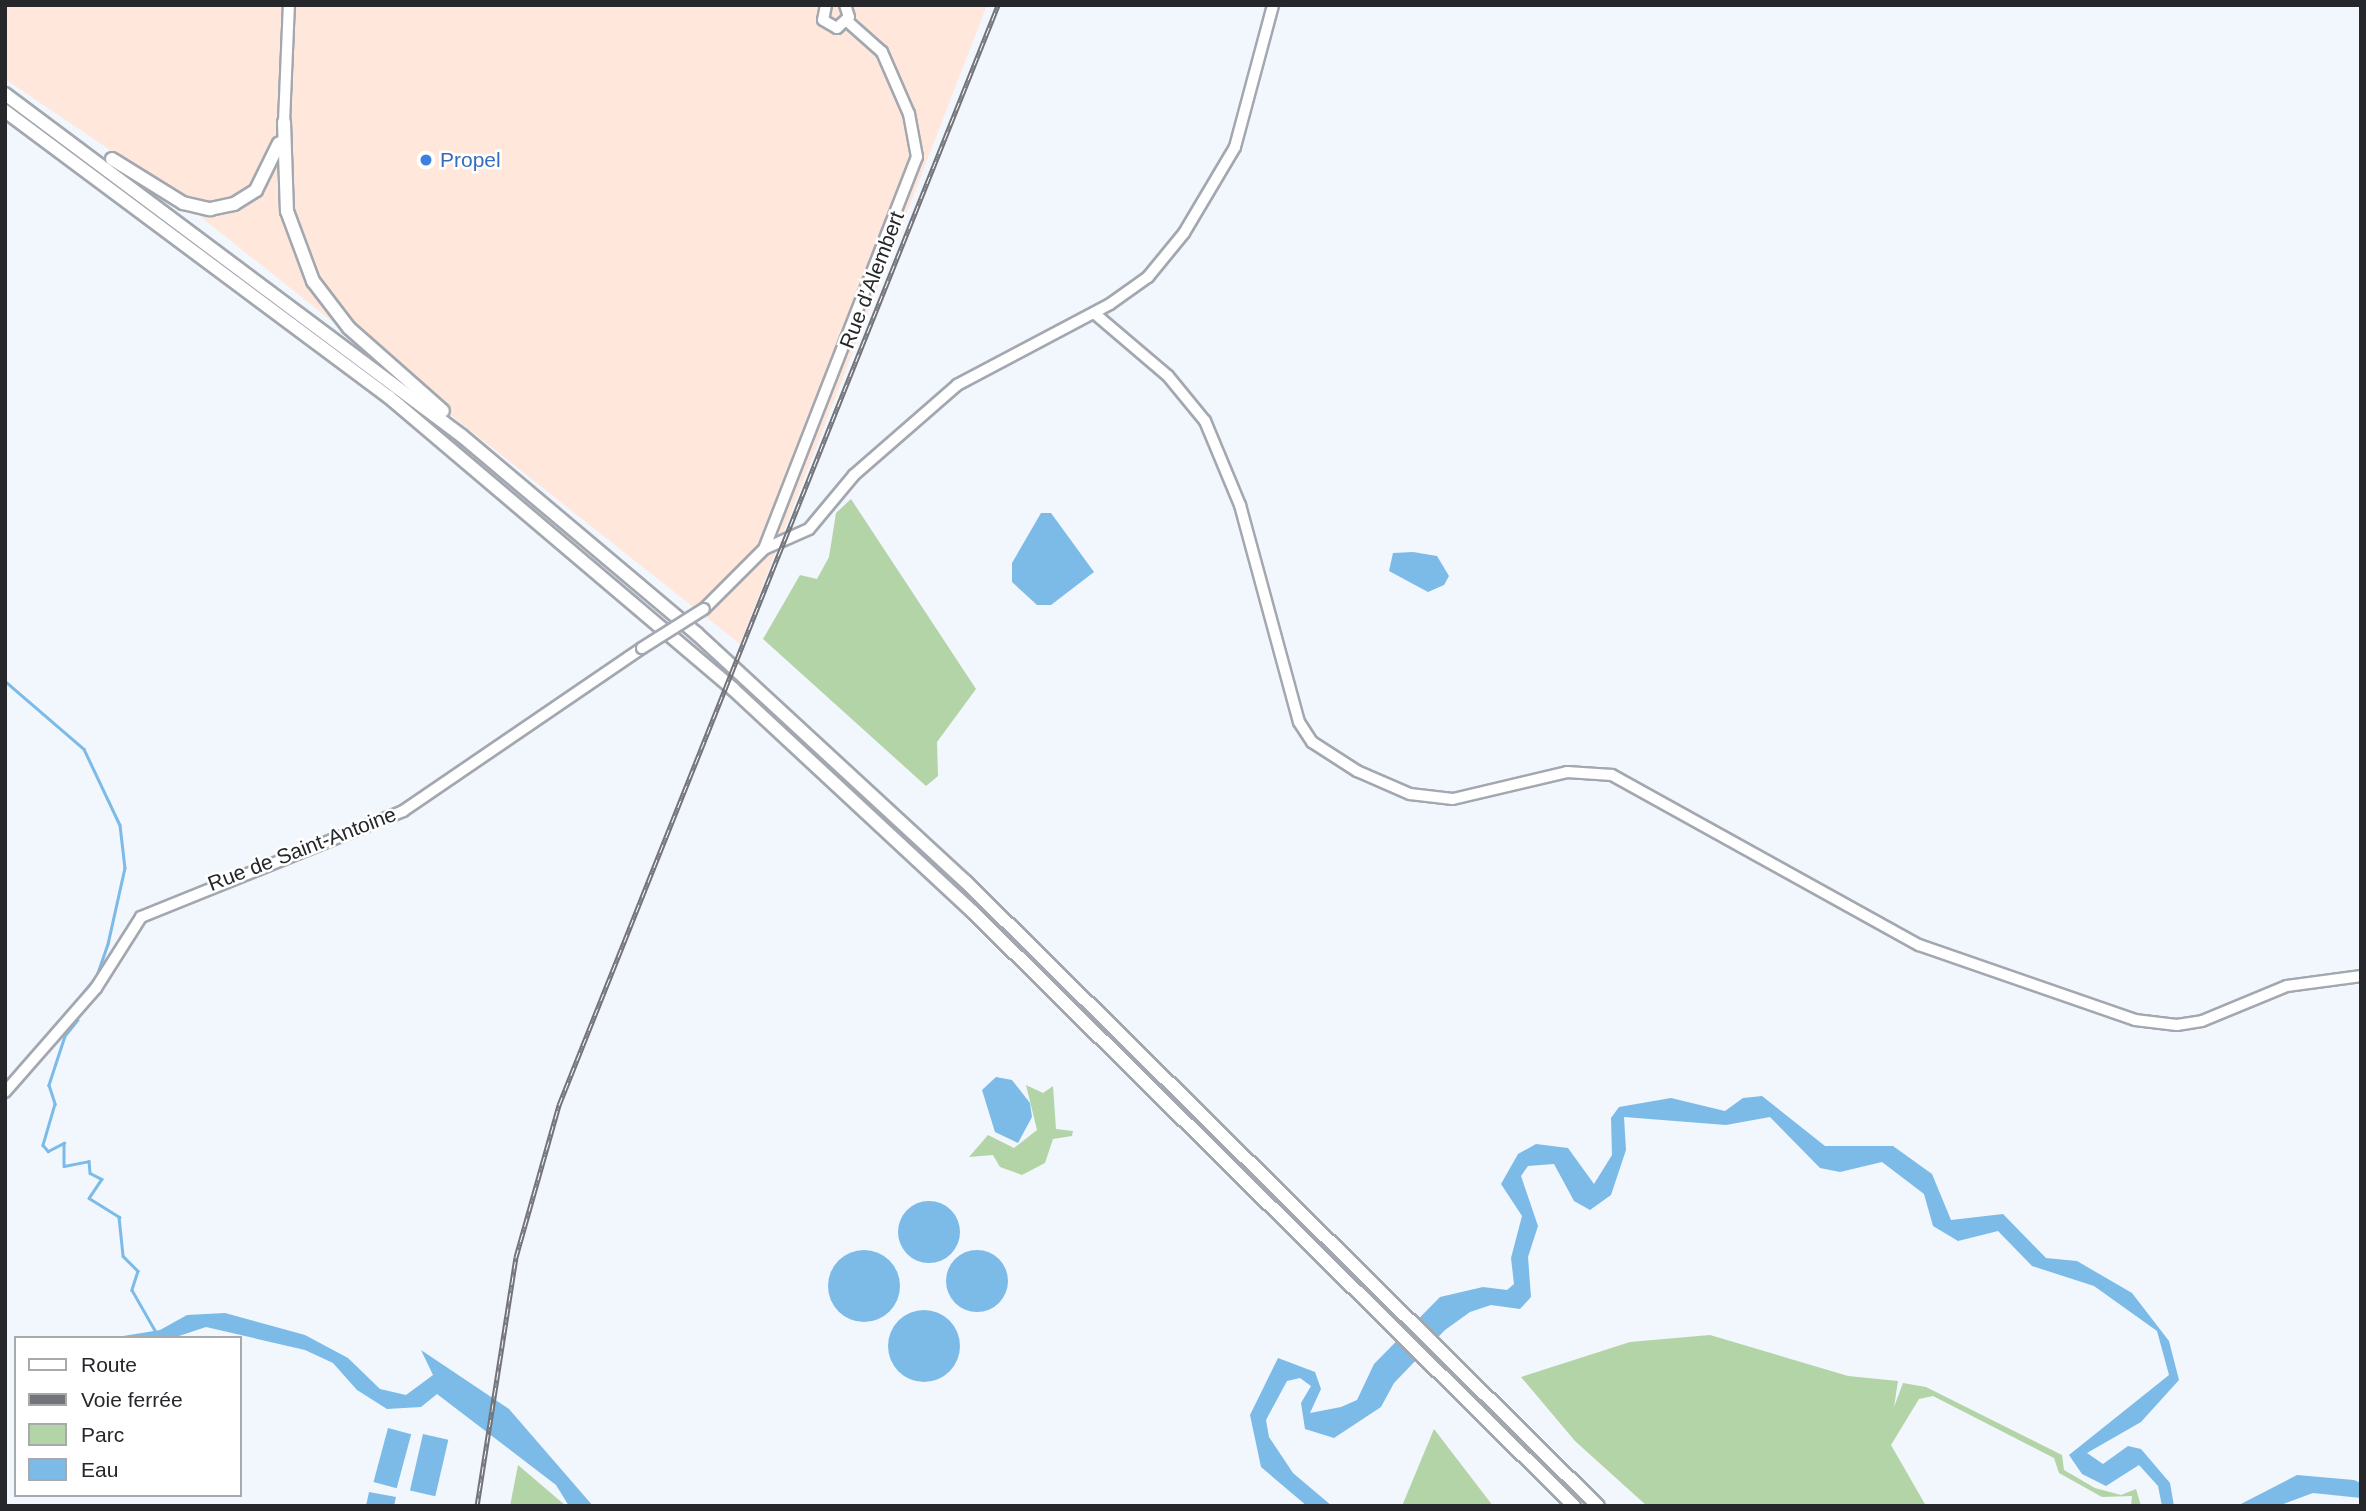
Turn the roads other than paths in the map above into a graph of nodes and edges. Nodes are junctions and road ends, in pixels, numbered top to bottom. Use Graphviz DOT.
graph roads {
  1 [pos="289,5"];
  2 [pos="826,5"];
  3 [pos="845,5"];
  4 [pos="1273,5"];
  5 [pos="847,21"];
  6 [pos="5,94"];
  7 [pos="5,111"];
  8 [pos="284,122"];
  9 [pos="75,143"];
  10 [pos="1094,313"];
  11 [pos="463,436"];
  12 [pos="764,549"];
  13 [pos="2361,976"];
  14 [pos="5,1092"];
  15 [pos="1574,1506"];
  16 [pos="1598,1506"];
  1 -- 8 [label="street"];
  2 -- 5 [label="street"];
  3 -- 5 [label="street"];
  4 -- 10 [label="street"];
  5 -- 12 [label="street, Rue d’Alembert"];
  6 -- 9 [label="highway"];
  7 -- 15 [label="highway"];
  8 -- 9 [label="highway"];
  8 -- 11 [label="highway"];
  9 -- 11 [label="highway"];
  10 -- 12 [label="street"];
  10 -- 13 [label="street"];
  11 -- 16 [label="highway"];
  12 -- 14 [label="street, Rue de Saint-Antoine, bridge"];
}
